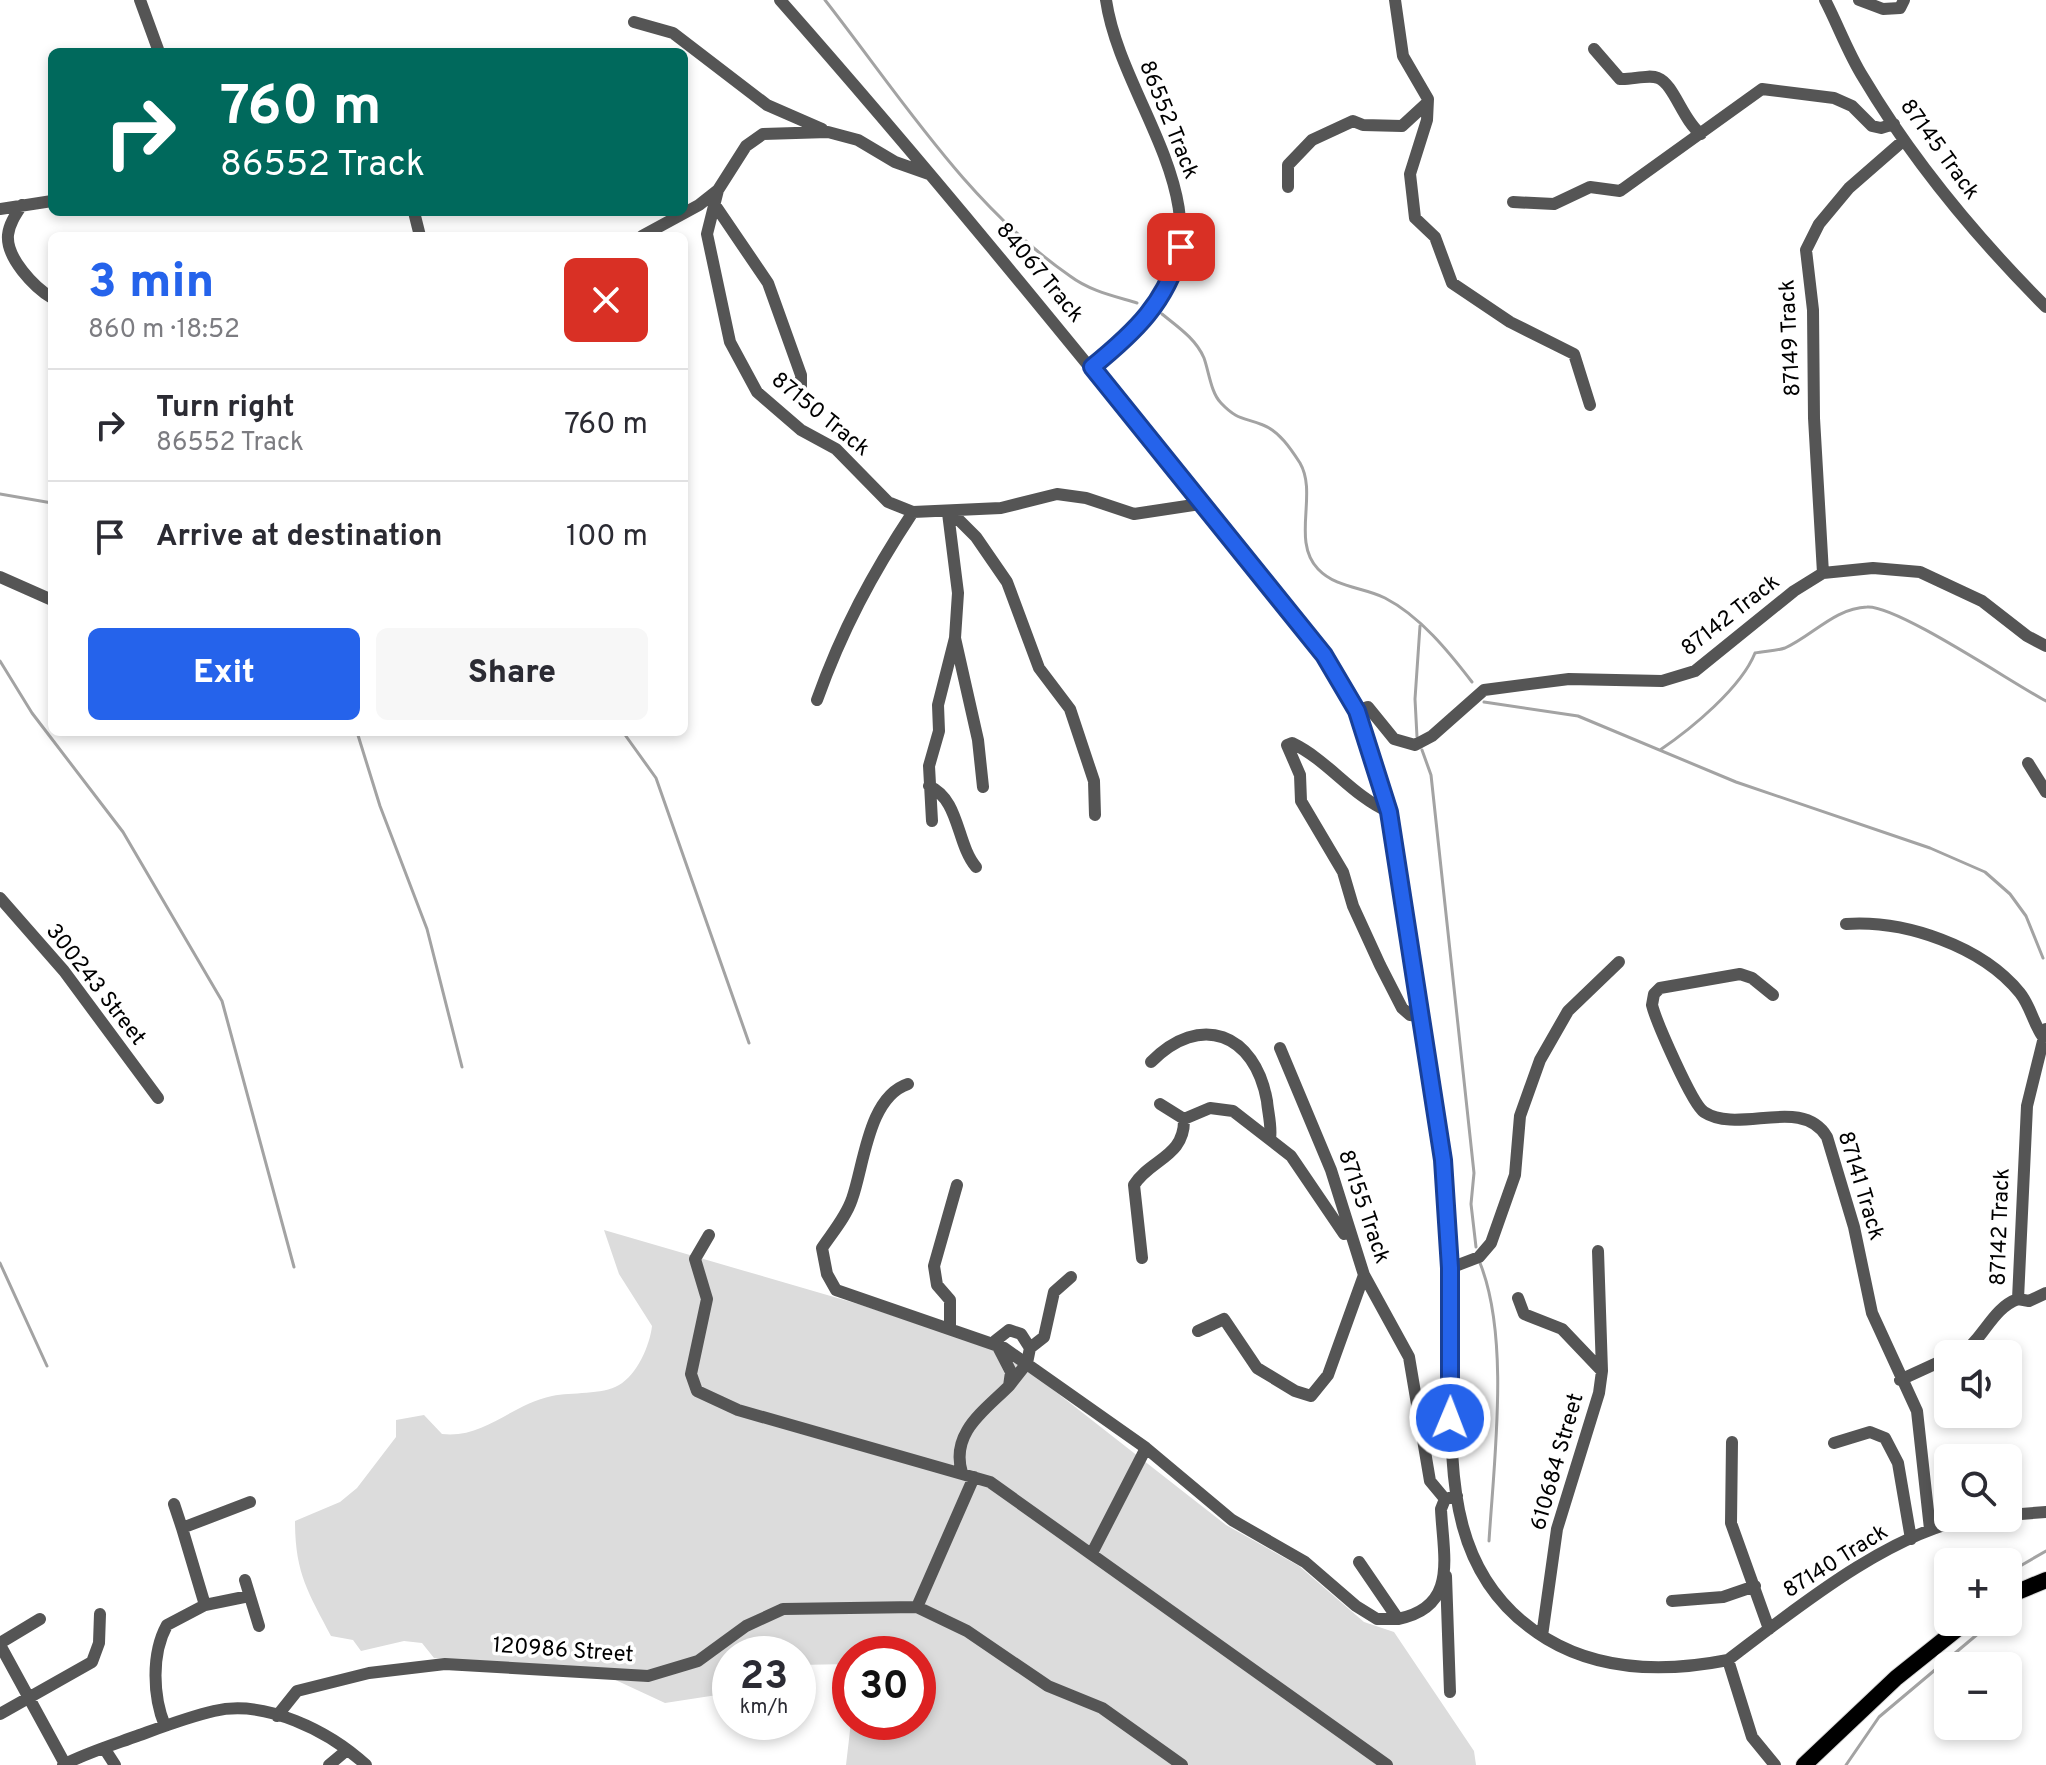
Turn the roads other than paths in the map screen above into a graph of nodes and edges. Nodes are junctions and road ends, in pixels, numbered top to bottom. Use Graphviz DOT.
graph roads {
  1 [pos="140,0"];
  2 [pos="780,0"];
  3 [pos="1106,0"];
  4 [pos="1395,0"];
  5 [pos="1825,0"];
  6 [pos="1859,0"];
  7 [pos="1904,0"];
  8 [pos="634,22"];
  9 [pos="158,48"];
  10 [pos="1594,49"];
  11 [pos="1427,103"];
  12 [pos="1894,124"];
  13 [pos="828,132"];
  14 [pos="1701,134"];
  15 [pos="1904,140"];
  16 [pos="929,174"];
  17 [pos="1288,187"];
  18 [pos="718,190"];
  19 [pos="48,202"];
  20 [pos="1513,202"];
  21 [pos="22,205"];
  22 [pos="715,205"];
  23 [pos="0,209"];
  24 [pos="688,211"];
  25 [pos="679,216"];
  26 [pos="649,232"];
  27 [pos="48,295"];
  28 [pos="2046,307"];
  29 [pos="1092,367"];
  30 [pos="801,389"];
  31 [pos="1590,405"];
  32 [pos="1200,504"];
  33 [pos="913,512"];
  34 [pos="950,513"];
  35 [pos="1823,573"];
  36 [pos="0,577"];
  37 [pos="48,598"];
  38 [pos="955,638"];
  39 [pos="2046,646"];
  40 [pos="817,700"];
  41 [pos="1357,711"];
  42 [pos="2028,763"];
  43 [pos="929,786"];
  44 [pos="983,787"];
  45 [pos="2046,792"];
  46 [pos="1389,812"];
  47 [pos="1095,815"];
  48 [pos="932,821"];
  49 [pos="976,867"];
  50 [pos="0,898"];
  51 [pos="1846,924"];
  52 [pos="1619,962"];
  53 [pos="1773,995"];
  54 [pos="1420,1016"];
  55 [pos="2044,1033"];
  56 [pos="1280,1048"];
  57 [pos="1151,1062"];
  58 [pos="908,1084"];
  59 [pos="158,1098"];
  60 [pos="1160,1104"];
  61 [pos="1184,1119"];
  62 [pos="1270,1139"];
  63 [pos="957,1185"];
  64 [pos="709,1235"];
  65 [pos="1354,1251"];
  66 [pos="1598,1251"];
  67 [pos="1142,1258"];
  68 [pos="1450,1268"];
  69 [pos="1364,1275"];
  70 [pos="1071,1277"];
  71 [pos="2046,1293"];
  72 [pos="1518,1298"];
  73 [pos="2018,1299"];
  74 [pos="950,1328"];
  75 [pos="1198,1331"];
  76 [pos="1977,1340"];
  77 [pos="996,1344"];
  78 [pos="1030,1348"];
  79 [pos="1027,1363"];
  80 [pos="1934,1364"];
  81 [pos="1602,1371"];
  82 [pos="1900,1380"];
  83 [pos="1009,1386"];
  84 [pos="1732,1442"];
  85 [pos="1834,1443"];
  86 [pos="1146,1448"];
  87 [pos="968,1475"];
  88 [pos="1451,1498"];
  89 [pos="250,1502"];
  90 [pos="174,1504"];
  91 [pos="2046,1512"];
  92 [pos="2022,1514"];
  93 [pos="182,1528"];
  94 [pos="1934,1528"];
  95 [pos="1930,1529"];
  96 [pos="1911,1539"];
  97 [pos="1092,1553"];
  98 [pos="1359,1562"];
  99 [pos="1446,1576"];
  100 [pos="245,1580"];
  101 [pos="2046,1580"];
  102 [pos="1755,1586"];
  103 [pos="2022,1590"];
  104 [pos="249,1596"];
  105 [pos="1672,1601"];
  106 [pos="205,1605"];
  107 [pos="917,1607"];
  108 [pos="100,1614"];
  109 [pos="40,1619"];
  110 [pos="1398,1619"];
  111 [pos="259,1626"];
  112 [pos="1769,1629"];
  113 [pos="1542,1636"];
  114 [pos="1948,1636"];
  115 [pos="0,1644"];
  116 [pos="1728,1660"];
  117 [pos="1450,1692"];
  118 [pos="29,1697"];
  119 [pos="0,1714"];
  120 [pos="277,1716"];
  121 [pos="165,1726"];
  122 [pos="104,1748"];
  123 [pos="347,1750"];
  124 [pos="64,1764"];
  125 [pos="115,1765"];
  126 [pos="329,1765"];
  127 [pos="366,1765"];
  128 [pos="1182,1765"];
  129 [pos="1387,1765"];
  130 [pos="1775,1765"];
  131 [pos="1804,1765"];
  1 -- 9 [label="street"];
  2 -- 16 [label="street, 84067 Track"];
  3 -- 29 [label="street, 86552 Track"];
  4 -- 11 [label="street"];
  5 -- 12 [label="street, 87145 Track"];
  6 -- 7 [label="street"];
  8 -- 13 [label="street"];
  10 -- 14 [label="street"];
  11 -- 17 [label="street"];
  11 -- 31 [label="street"];
  12 -- 14 [label="street"];
  12 -- 15 [label="street, 87145 Track"];
  13 -- 16 [label="street, 87150 Track"];
  13 -- 18 [label="street, 87150 Track"];
  14 -- 20 [label="street"];
  15 -- 28 [label="street, 87145 Track"];
  15 -- 35 [label="street, 87149 Track"];
  16 -- 29 [label="street, 84067 Track"];
  18 -- 22 [label="street, 87150 Track"];
  18 -- 24 [label="street"];
  19 -- 21 [label="street"];
  21 -- 23 [label="street"];
  21 -- 27 [label="street"];
  22 -- 30 [label="street"];
  22 -- 33 [label="street, 87150 Track"];
  25 -- 26 [label="street"];
  29 -- 32 [label="street, 84067 Track"];
  32 -- 34 [label="street, 87150 Track"];
  32 -- 41 [label="street, 84067 Track"];
  33 -- 34 [label="street, 87150 Track"];
  33 -- 40 [label="street"];
  34 -- 38 [label="street"];
  34 -- 47 [label="street"];
  35 -- 39 [label="street, 87142 Track"];
  35 -- 41 [label="street, 87142 Track"];
  36 -- 37 [label="street"];
  38 -- 43 [label="street"];
  38 -- 44 [label="street"];
  41 -- 46 [label="street, 84067 Track"];
  42 -- 45 [label="street"];
  43 -- 48 [label="street"];
  43 -- 49 [label="street"];
  46 -- 54 [label="street, 84067 Track"];
  46 -- 54 [label="street"];
  50 -- 59 [label="street, 300243 Street"];
  51 -- 55 [label="street"];
  52 -- 68 [label="street"];
  53 -- 82 [label="street, 87141 Track"];
  54 -- 68 [label="street, 84067 Track"];
  55 -- 73 [label="street, 87142 Track"];
  56 -- 65 [label="street, 87155 Track"];
  57 -- 62 [label="street"];
  58 -- 74 [label="street"];
  60 -- 61 [label="street"];
  61 -- 62 [label="street"];
  61 -- 67 [label="street"];
  62 -- 65 [label="street"];
  63 -- 74 [label="street"];
  64 -- 87 [label="street"];
  65 -- 69 [label="street, 87155 Track"];
  66 -- 81 [label="street, 610684 Street"];
  68 -- 88 [label="street, 84067 Track"];
  69 -- 75 [label="street"];
  69 -- 88 [label="street, 87155 Track"];
  70 -- 78 [label="street"];
  71 -- 73 [label="street"];
  72 -- 81 [label="street"];
  73 -- 76 [label="street, 87142 Track"];
  74 -- 77 [label="street"];
  77 -- 78 [label="street"];
  77 -- 79 [label="street"];
  77 -- 83 [label="street"];
  78 -- 79 [label="street"];
  79 -- 83 [label="street"];
  79 -- 86 [label="street"];
  80 -- 82 [label="street"];
  81 -- 113 [label="street, 610684 Street"];
  82 -- 95 [label="street, 87141 Track"];
  83 -- 87 [label="street"];
  84 -- 102 [label="street"];
  85 -- 96 [label="street"];
  86 -- 97 [label="street"];
  86 -- 110 [label="street"];
  87 -- 97 [label="street"];
  87 -- 107 [label="street"];
  88 -- 99 [label="street"];
  88 -- 113 [label="street, 84067 Track"];
  89 -- 93 [label="street"];
  90 -- 93 [label="street"];
  91 -- 92 [label="street"];
  93 -- 106 [label="street"];
  94 -- 95 [label="street, 87140 Track"];
  95 -- 96 [label="street, 87140 Track"];
  96 -- 112 [label="street, 87140 Track"];
  97 -- 129 [label="street"];
  98 -- 110 [label="street"];
  99 -- 110 [label="street"];
  99 -- 117 [label="street"];
  100 -- 104 [label="street"];
  101 -- 103 [label="main road"];
  102 -- 105 [label="street"];
  102 -- 112 [label="street"];
  104 -- 106 [label="street"];
  104 -- 111 [label="street"];
  106 -- 121 [label="street"];
  107 -- 120 [label="street, 120986 Street"];
  107 -- 128 [label="street, 120986 Street"];
  108 -- 118 [label="street"];
  109 -- 115 [label="street"];
  112 -- 116 [label="street, 87140 Track"];
  113 -- 116 [label="street, 84067 Track"];
  114 -- 131 [label="main road"];
  115 -- 118 [label="street"];
  116 -- 130 [label="street"];
  118 -- 119 [label="street"];
  118 -- 124 [label="street"];
  120 -- 121 [label="street"];
  120 -- 123 [label="street"];
  121 -- 122 [label="street"];
  122 -- 124 [label="street"];
  122 -- 125 [label="street"];
  123 -- 126 [label="street"];
  123 -- 127 [label="street"];
}
